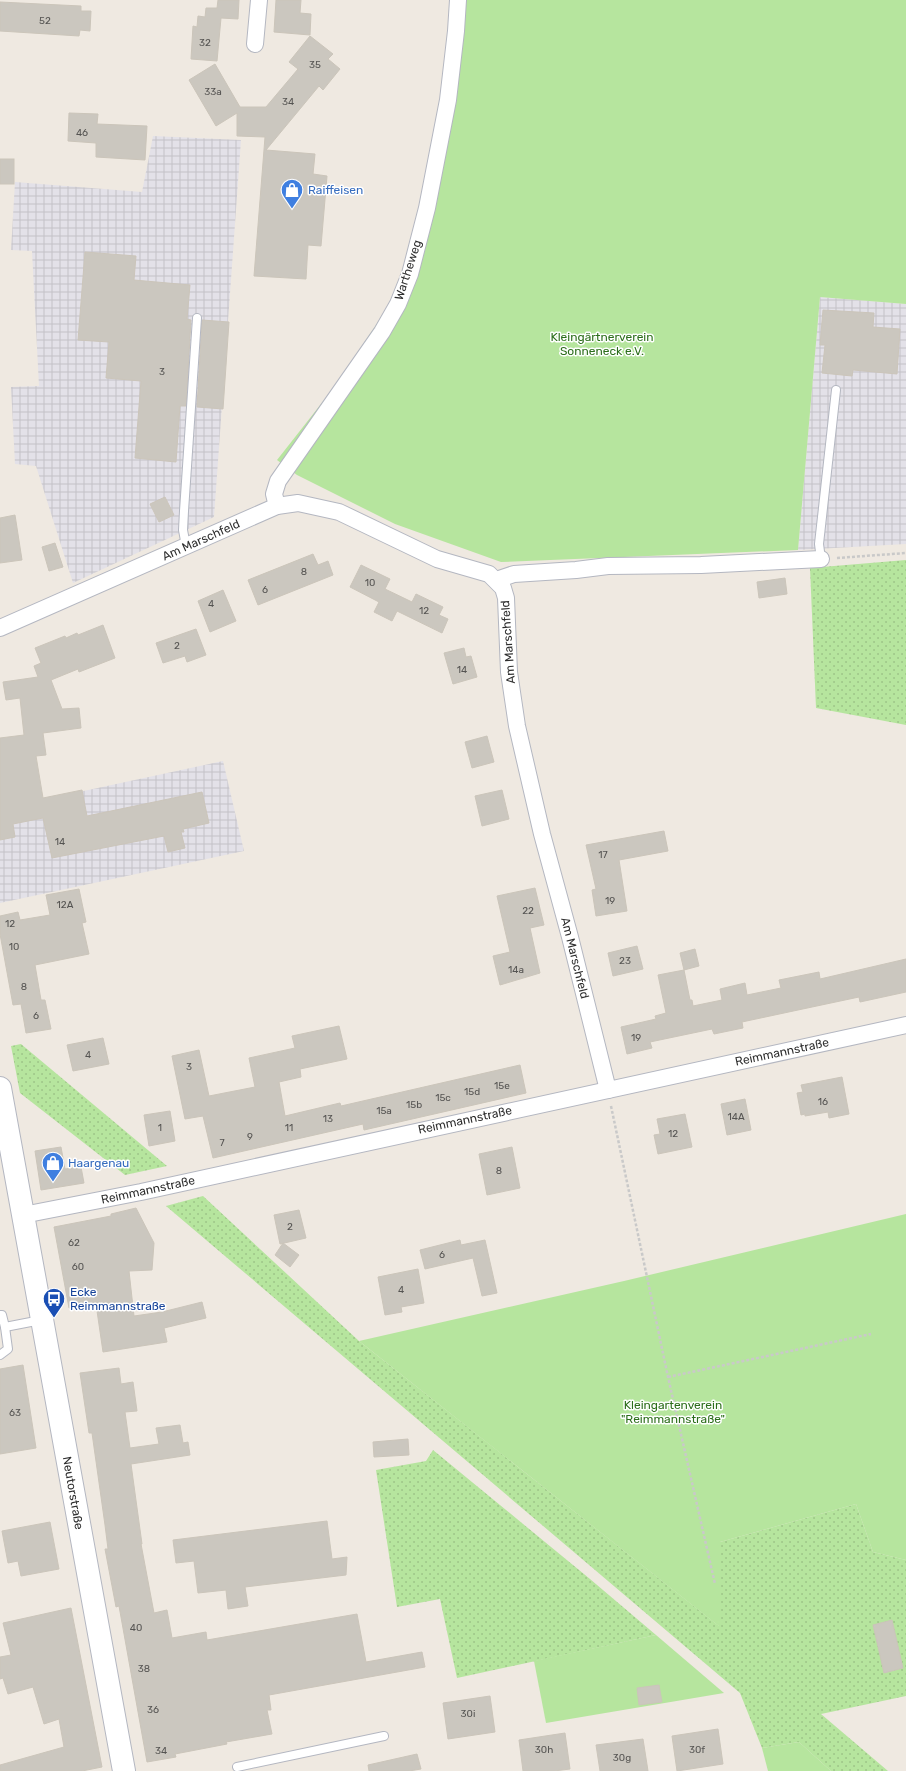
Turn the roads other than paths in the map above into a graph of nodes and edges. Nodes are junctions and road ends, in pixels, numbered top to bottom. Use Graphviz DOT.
graph roads {
  1 [pos="258,0"];
  2 [pos="458,0"];
  3 [pos="255,44"];
  4 [pos="197,318"];
  5 [pos="836,390"];
  6 [pos="277,506"];
  7 [pos="186,546"];
  8 [pos="820,559"];
  9 [pos="496,580"];
  10 [pos="0,628"];
  11 [pos="906,1025"];
  12 [pos="0,1088"];
  13 [pos="608,1090"];
  14 [pos="2,1119"];
  15 [pos="24,1215"];
  16 [pos="0,1315"];
  17 [pos="42,1320"];
  18 [pos="5,1327"];
  19 [pos="0,1355"];
  20 [pos="384,1736"];
  21 [pos="237,1767"];
  22 [pos="124,1771"];
  1 -- 3 [label="street"];
  2 -- 6 [label="street, Wartheweg"];
  4 -- 7 [label="lane"];
  5 -- 8 [label="lane"];
  6 -- 7 [label="street, Am Marschfeld"];
  6 -- 9 [label="street, Am Marschfeld"];
  7 -- 10 [label="street, Am Marschfeld"];
  8 -- 9 [label="street"];
  9 -- 13 [label="street, Am Marschfeld"];
  11 -- 13 [label="street, Reimmannstraße"];
  12 -- 14 [label="street, Neutorstraße"];
  13 -- 15 [label="street, Reimmannstraße"];
  14 -- 15 [label="street, Neutorstraße"];
  15 -- 17 [label="street, Neutorstraße"];
  16 -- 18 [label="lane"];
  17 -- 18 [label="lane"];
  17 -- 22 [label="street, Neutorstraße"];
  18 -- 19 [label="lane"];
  20 -- 21 [label="lane"];
}
